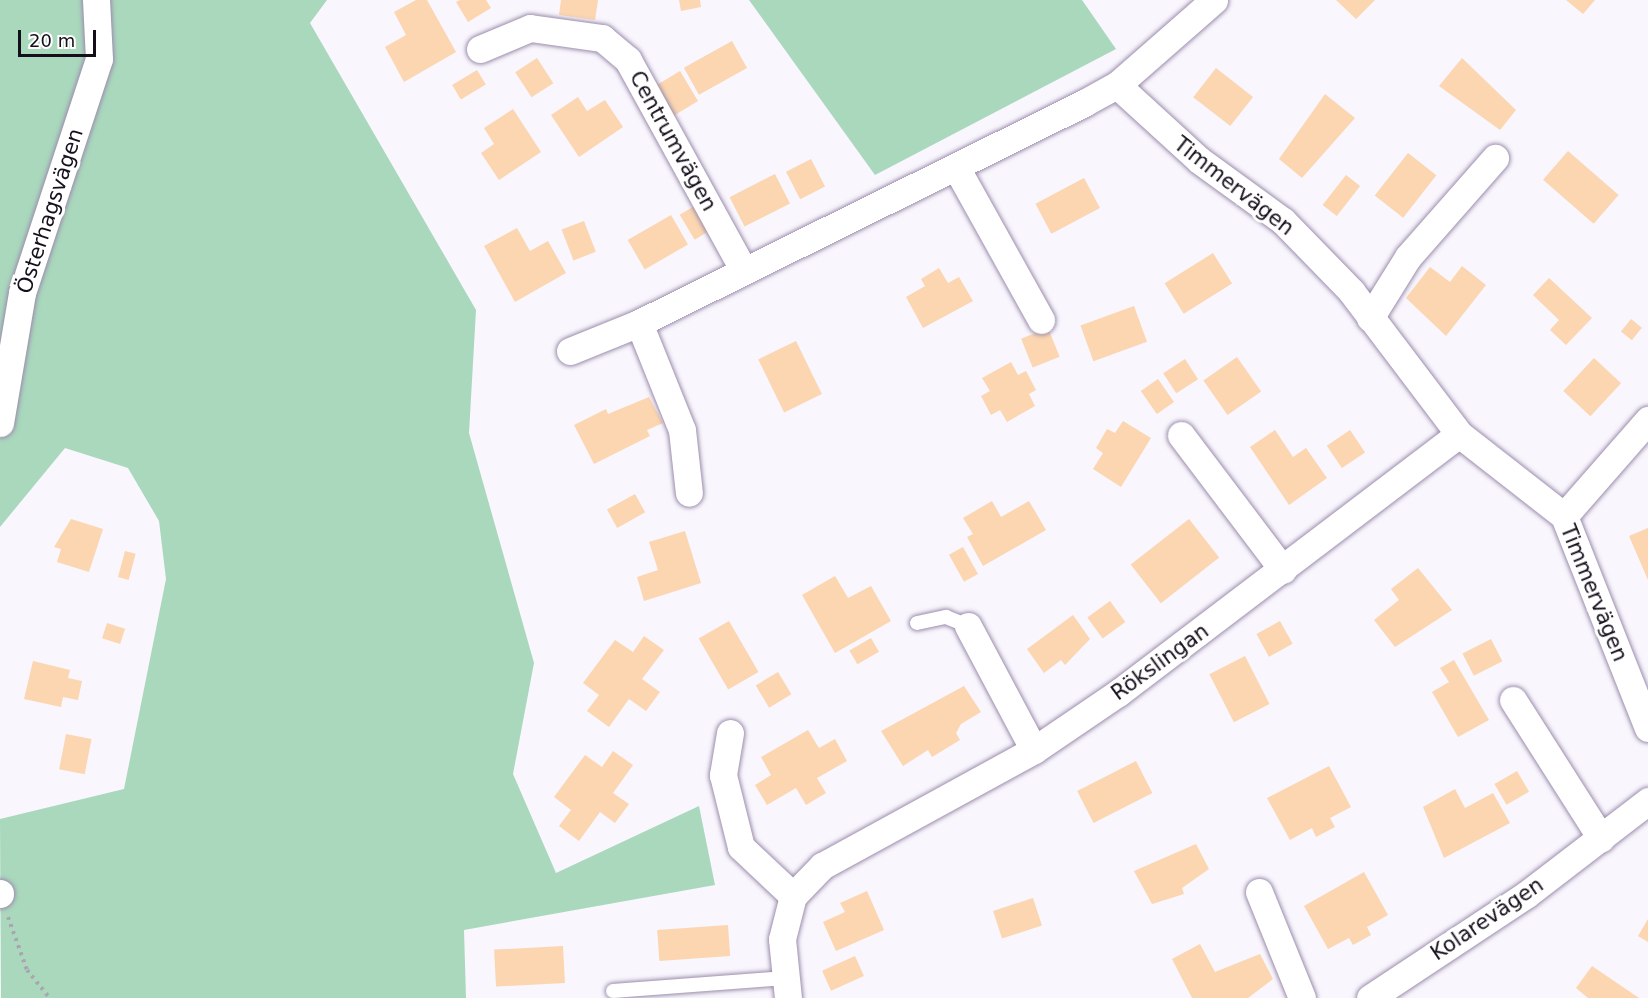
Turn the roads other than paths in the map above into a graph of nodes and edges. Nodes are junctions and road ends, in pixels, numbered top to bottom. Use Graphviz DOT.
graph roads {
  1 [pos="96,0"];
  2 [pos="1214,0"];
  3 [pos="480,50"];
  4 [pos="1117,85"];
  5 [pos="1495,158"];
  6 [pos="957,167"];
  7 [pos="743,269"];
  8 [pos="1370,318"];
  9 [pos="1041,320"];
  10 [pos="639,323"];
  11 [pos="570,351"];
  12 [pos="1648,420"];
  13 [pos="0,423"];
  14 [pos="1460,434"];
  15 [pos="1181,435"];
  16 [pos="689,493"];
  17 [pos="1564,516"];
  18 [pos="1284,570"];
  19 [pos="917,623"];
  20 [pos="968,626"];
  21 [pos="1513,700"];
  22 [pos="1648,728"];
  23 [pos="730,733"];
  24 [pos="1034,750"];
  25 [pos="1648,801"];
  26 [pos="1601,837"];
  27 [pos="1259,892"];
  28 [pos="793,896"];
  29 [pos="787,988"];
  30 [pos="613,991"];
  31 [pos="1302,998"];
  32 [pos="1370,998"];
  1 -- 13 [label="street, Österhagsvägen"];
  2 -- 4 [label="street"];
  3 -- 7 [label="street, Centrumvägen"];
  4 -- 6 [label="street"];
  4 -- 8 [label="street, Timmervägen"];
  5 -- 8 [label="street"];
  6 -- 7 [label="street"];
  6 -- 9 [label="street"];
  7 -- 10 [label="street"];
  8 -- 14 [label="street, Timmervägen"];
  10 -- 11 [label="street"];
  10 -- 16 [label="street"];
  12 -- 17 [label="street"];
  14 -- 17 [label="street, Timmervägen"];
  14 -- 18 [label="street, Rökslingan"];
  15 -- 18 [label="street"];
  17 -- 22 [label="street, Timmervägen"];
  18 -- 24 [label="street, Rökslingan"];
  19 -- 20 [label="lane"];
  20 -- 24 [label="street"];
  21 -- 26 [label="street"];
  23 -- 28 [label="street"];
  24 -- 28 [label="street, Rökslingan"];
  25 -- 26 [label="street, Kolarevägen"];
  26 -- 32 [label="street, Kolarevägen"];
  27 -- 31 [label="street"];
  28 -- 29 [label="street, Rökslingan"];
  29 -- 30 [label="lane"];
}
